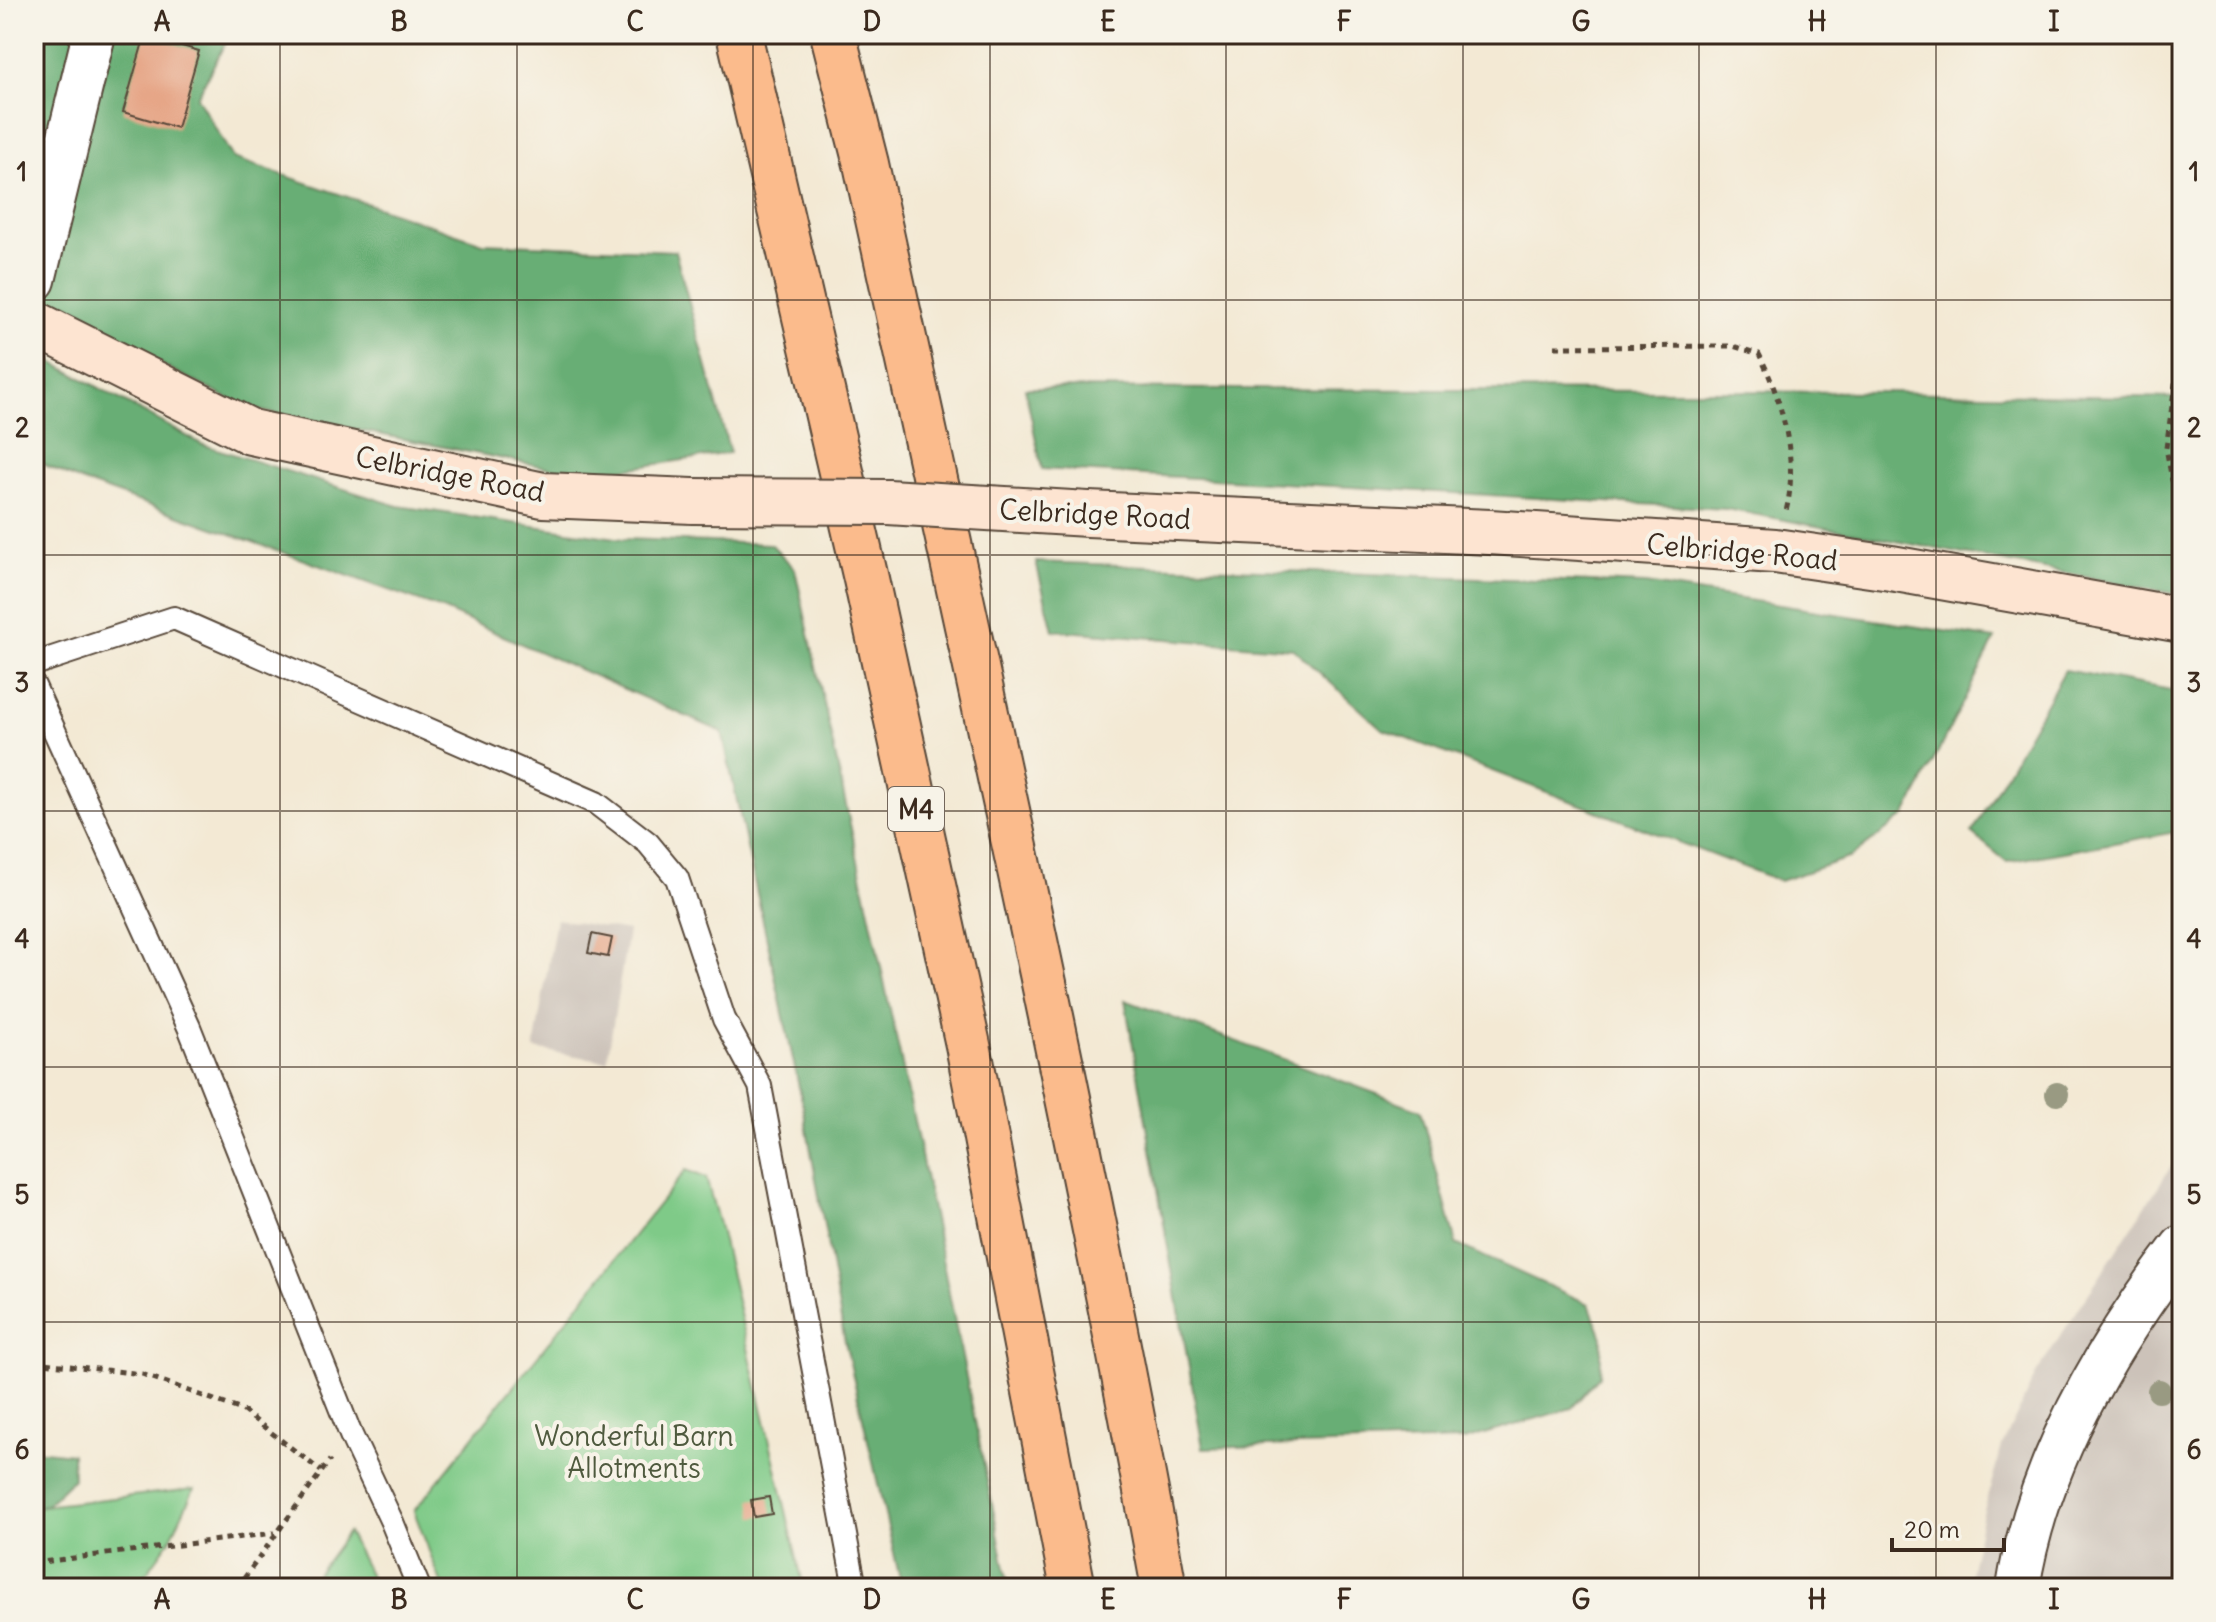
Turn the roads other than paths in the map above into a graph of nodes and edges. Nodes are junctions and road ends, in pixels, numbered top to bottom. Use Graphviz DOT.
graph roads {
  1 [pos="94,34"];
  2 [pos="739,34"];
  3 [pos="833,34"];
  4 [pos="34,280"];
  5 [pos="34,323"];
  6 [pos="2182,620"];
  7 [pos="34,664"];
  8 [pos="34,686"];
  9 [pos="2182,1247"];
  10 [pos="419,1588"];
  11 [pos="855,1588"];
  12 [pos="1073,1588"];
  13 [pos="1164,1588"];
  14 [pos="2018,1588"];
  1 -- 4 [label="street"];
  2 -- 12 [label="highway, M4"];
  3 -- 13 [label="highway"];
  5 -- 6 [label="main road, Celbridge Road, bridge"];
  7 -- 11 [label="lane"];
  8 -- 10 [label="lane"];
  9 -- 14 [label="street"];
}
